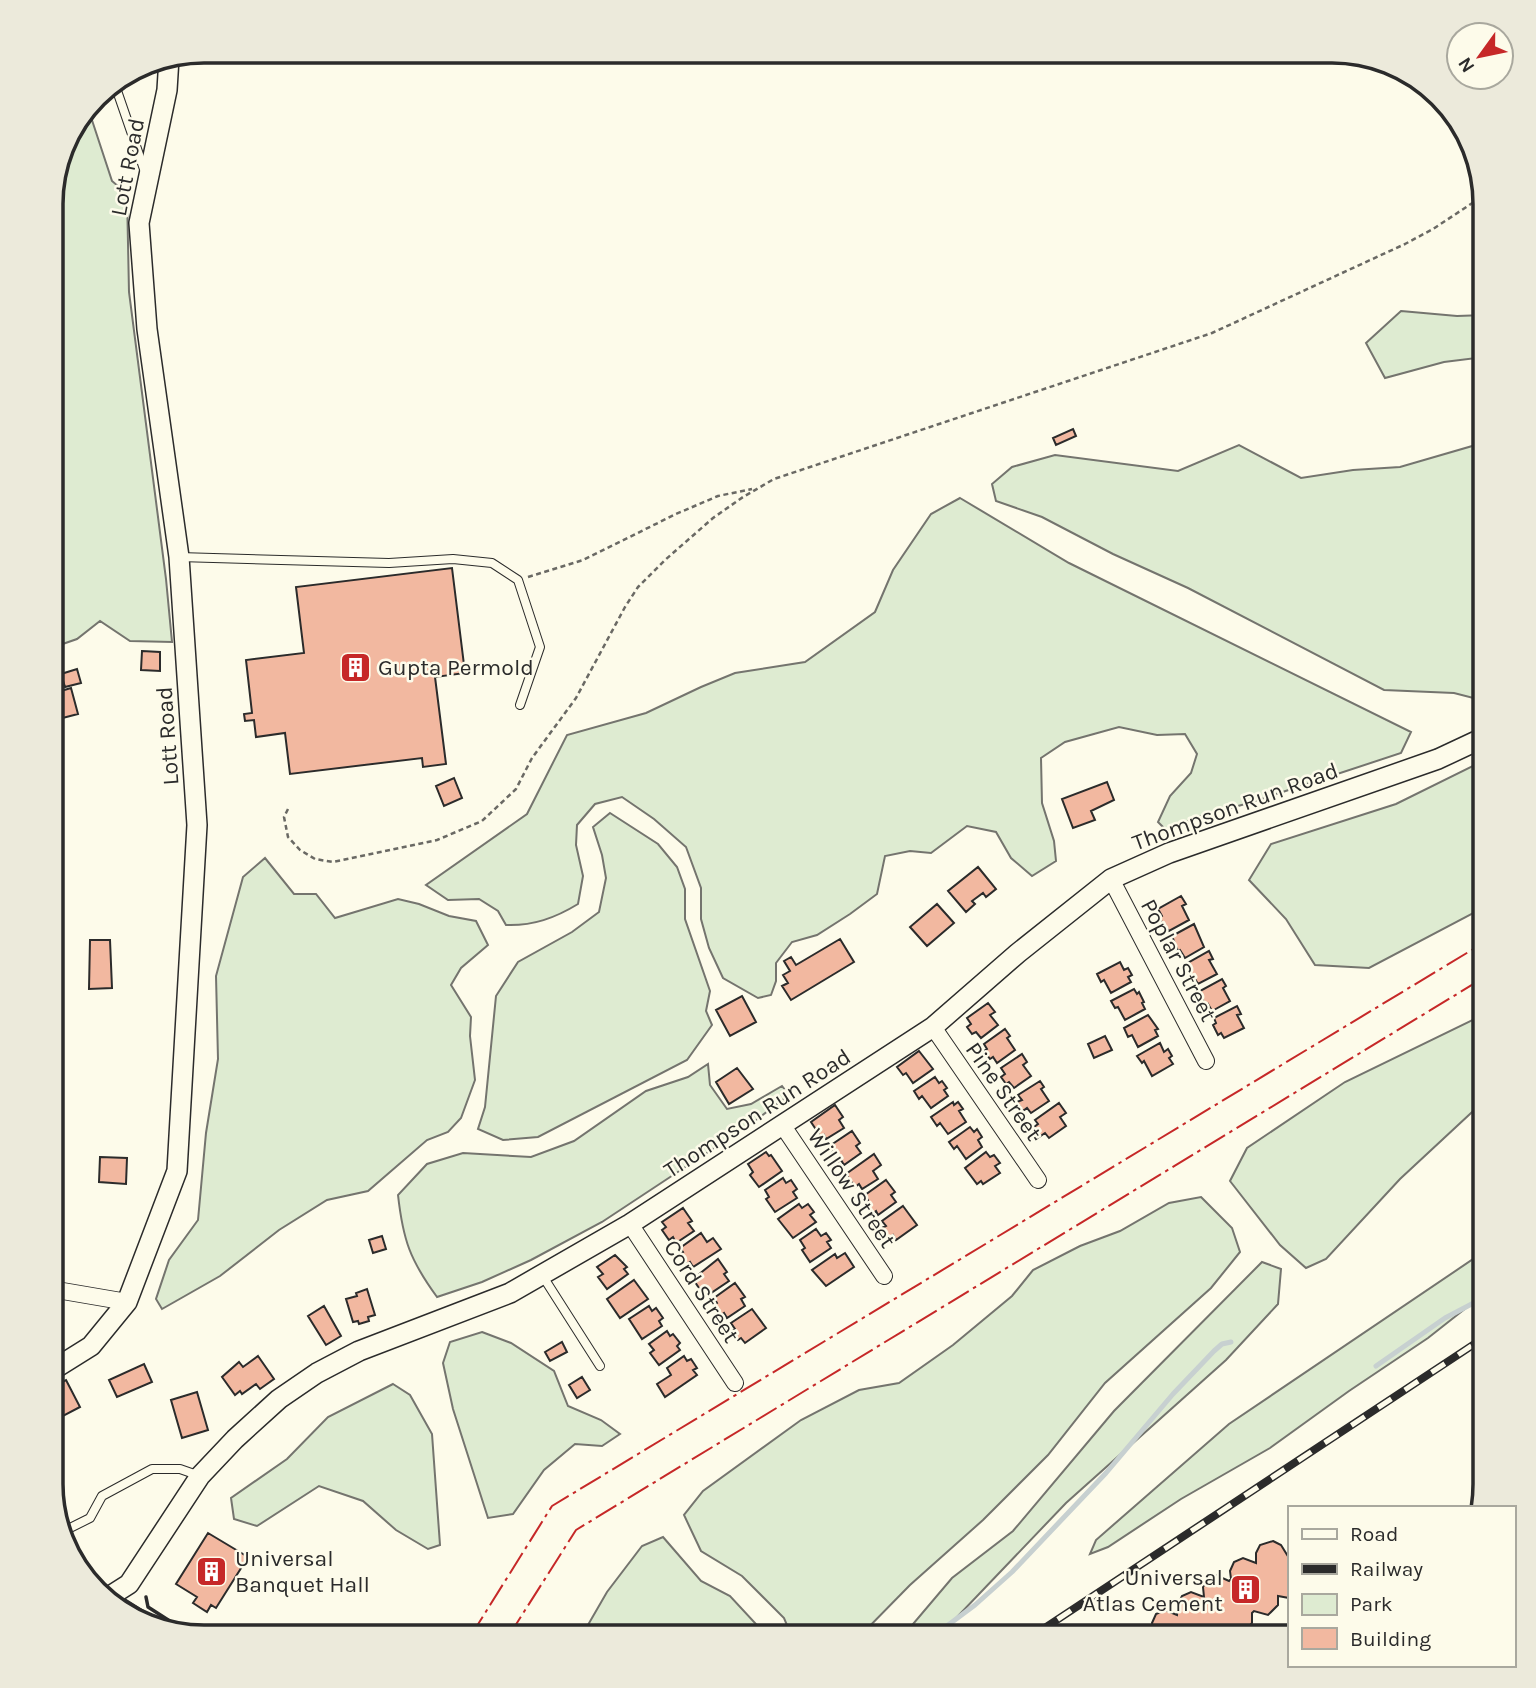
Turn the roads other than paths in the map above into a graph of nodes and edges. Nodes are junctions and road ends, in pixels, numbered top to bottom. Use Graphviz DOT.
graph roads {
  1 [pos="168,68"];
  2 [pos="118,93"];
  3 [pos="148,181"];
  4 [pos="179,556"];
  5 [pos="520,705"];
  6 [pos="1473,743"];
  7 [pos="1111,879"];
  8 [pos="933,1027"];
  9 [pos="1206,1061"];
  10 [pos="783,1126"];
  11 [pos="1038,1180"];
  12 [pos="630,1224"];
  13 [pos="542,1275"];
  14 [pos="884,1276"];
  15 [pos="63,1291"];
  16 [pos="127,1302"];
  17 [pos="63,1364"];
  18 [pos="600,1366"];
  19 [pos="735,1382"];
  20 [pos="200,1476"];
  21 [pos="70,1528"];
  22 [pos="115,1593"];
  1 -- 3 [label="street, Lott Road"];
  2 -- 3 [label="lane"];
  3 -- 4 [label="street, Lott Road"];
  4 -- 5 [label="lane"];
  4 -- 16 [label="street, Lott Road"];
  6 -- 7 [label="street, Thompson Run Road"];
  7 -- 8 [label="street, Thompson Run Road"];
  7 -- 9 [label="street, Poplar Street"];
  8 -- 10 [label="street, Thompson Run Road"];
  8 -- 11 [label="street, Pine Street"];
  10 -- 12 [label="street, Thompson Run Road"];
  10 -- 14 [label="street, Willow Street"];
  12 -- 13 [label="street, Thompson Run Road"];
  12 -- 19 [label="street, Cord Street"];
  13 -- 18 [label="lane"];
  13 -- 20 [label="street, Thompson Run Road"];
  15 -- 16 [label="street"];
  16 -- 17 [label="street, Lott Road"];
  20 -- 21 [label="lane"];
  20 -- 22 [label="street, Thompson Run Road"];
}
